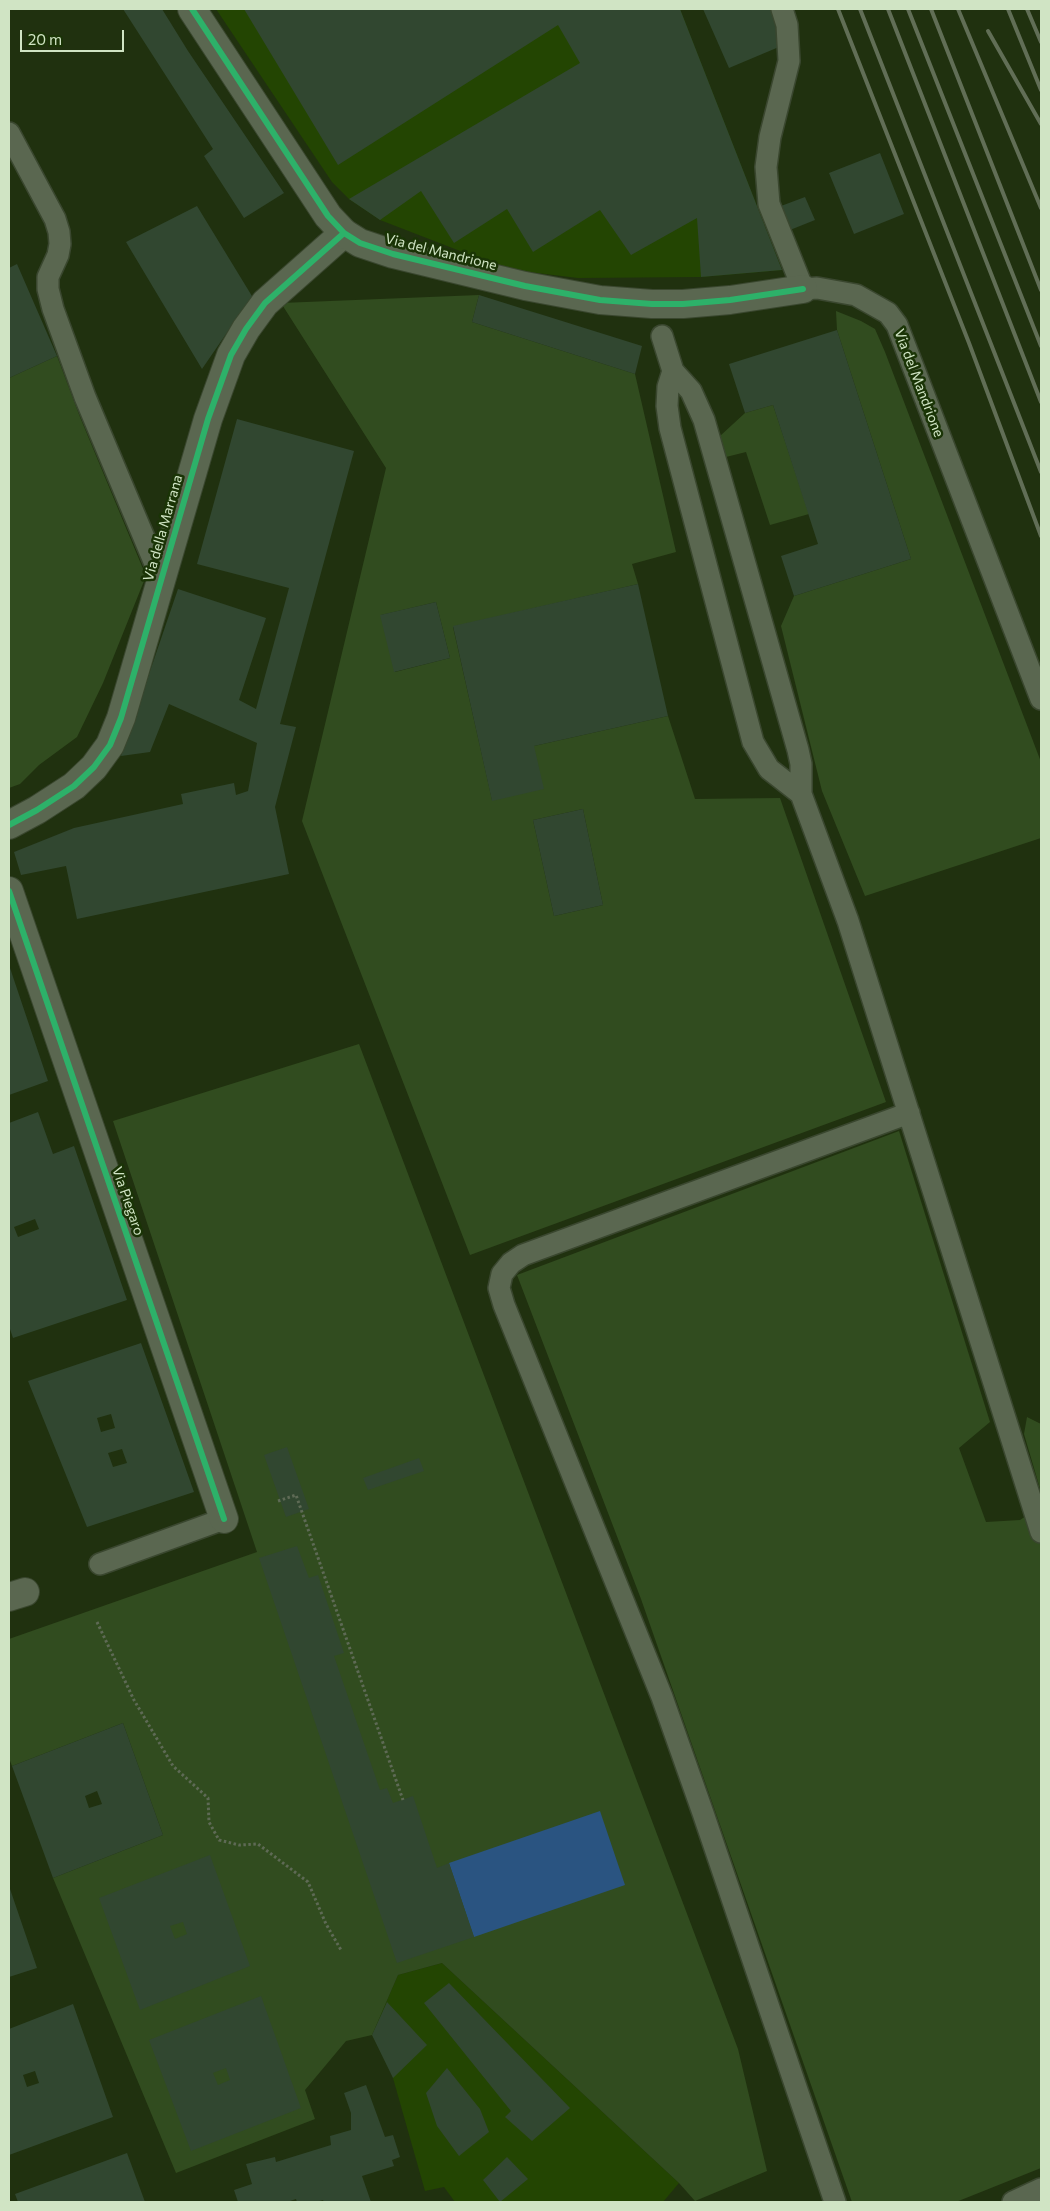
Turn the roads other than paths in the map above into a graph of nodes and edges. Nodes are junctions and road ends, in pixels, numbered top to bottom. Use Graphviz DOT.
graph roads {
  1 [pos="192,9"];
  2 [pos="782,9"];
  3 [pos="9,133"];
  4 [pos="344,233"];
  5 [pos="804,289"];
  6 [pos="662,336"];
  7 [pos="673,371"];
  8 [pos="161,578"];
  9 [pos="1041,699"];
  10 [pos="801,794"];
  11 [pos="9,824"];
  12 [pos="9,891"];
  13 [pos="908,1113"];
  14 [pos="224,1519"];
  15 [pos="1041,1532"];
  16 [pos="100,1564"];
  17 [pos="1041,2189"];
  18 [pos="835,2202"];
  19 [pos="1013,2202"];
  1 -- 4 [label="street, Via del Mandrione"];
  2 -- 5 [label="lane"];
  3 -- 8 [label="lane"];
  4 -- 5 [label="street, Via del Mandrione"];
  4 -- 8 [label="street, Via della Marrana"];
  5 -- 9 [label="lane, Via del Mandrione"];
  6 -- 7 [label="lane"];
  7 -- 10 [label="lane"];
  7 -- 10 [label="lane"];
  8 -- 11 [label="street, Via della Marrana"];
  10 -- 13 [label="lane"];
  12 -- 14 [label="street, Via Piegaro"];
  13 -- 15 [label="lane"];
  13 -- 18 [label="lane"];
  14 -- 16 [label="lane"];
  17 -- 19 [label="lane"];
}
